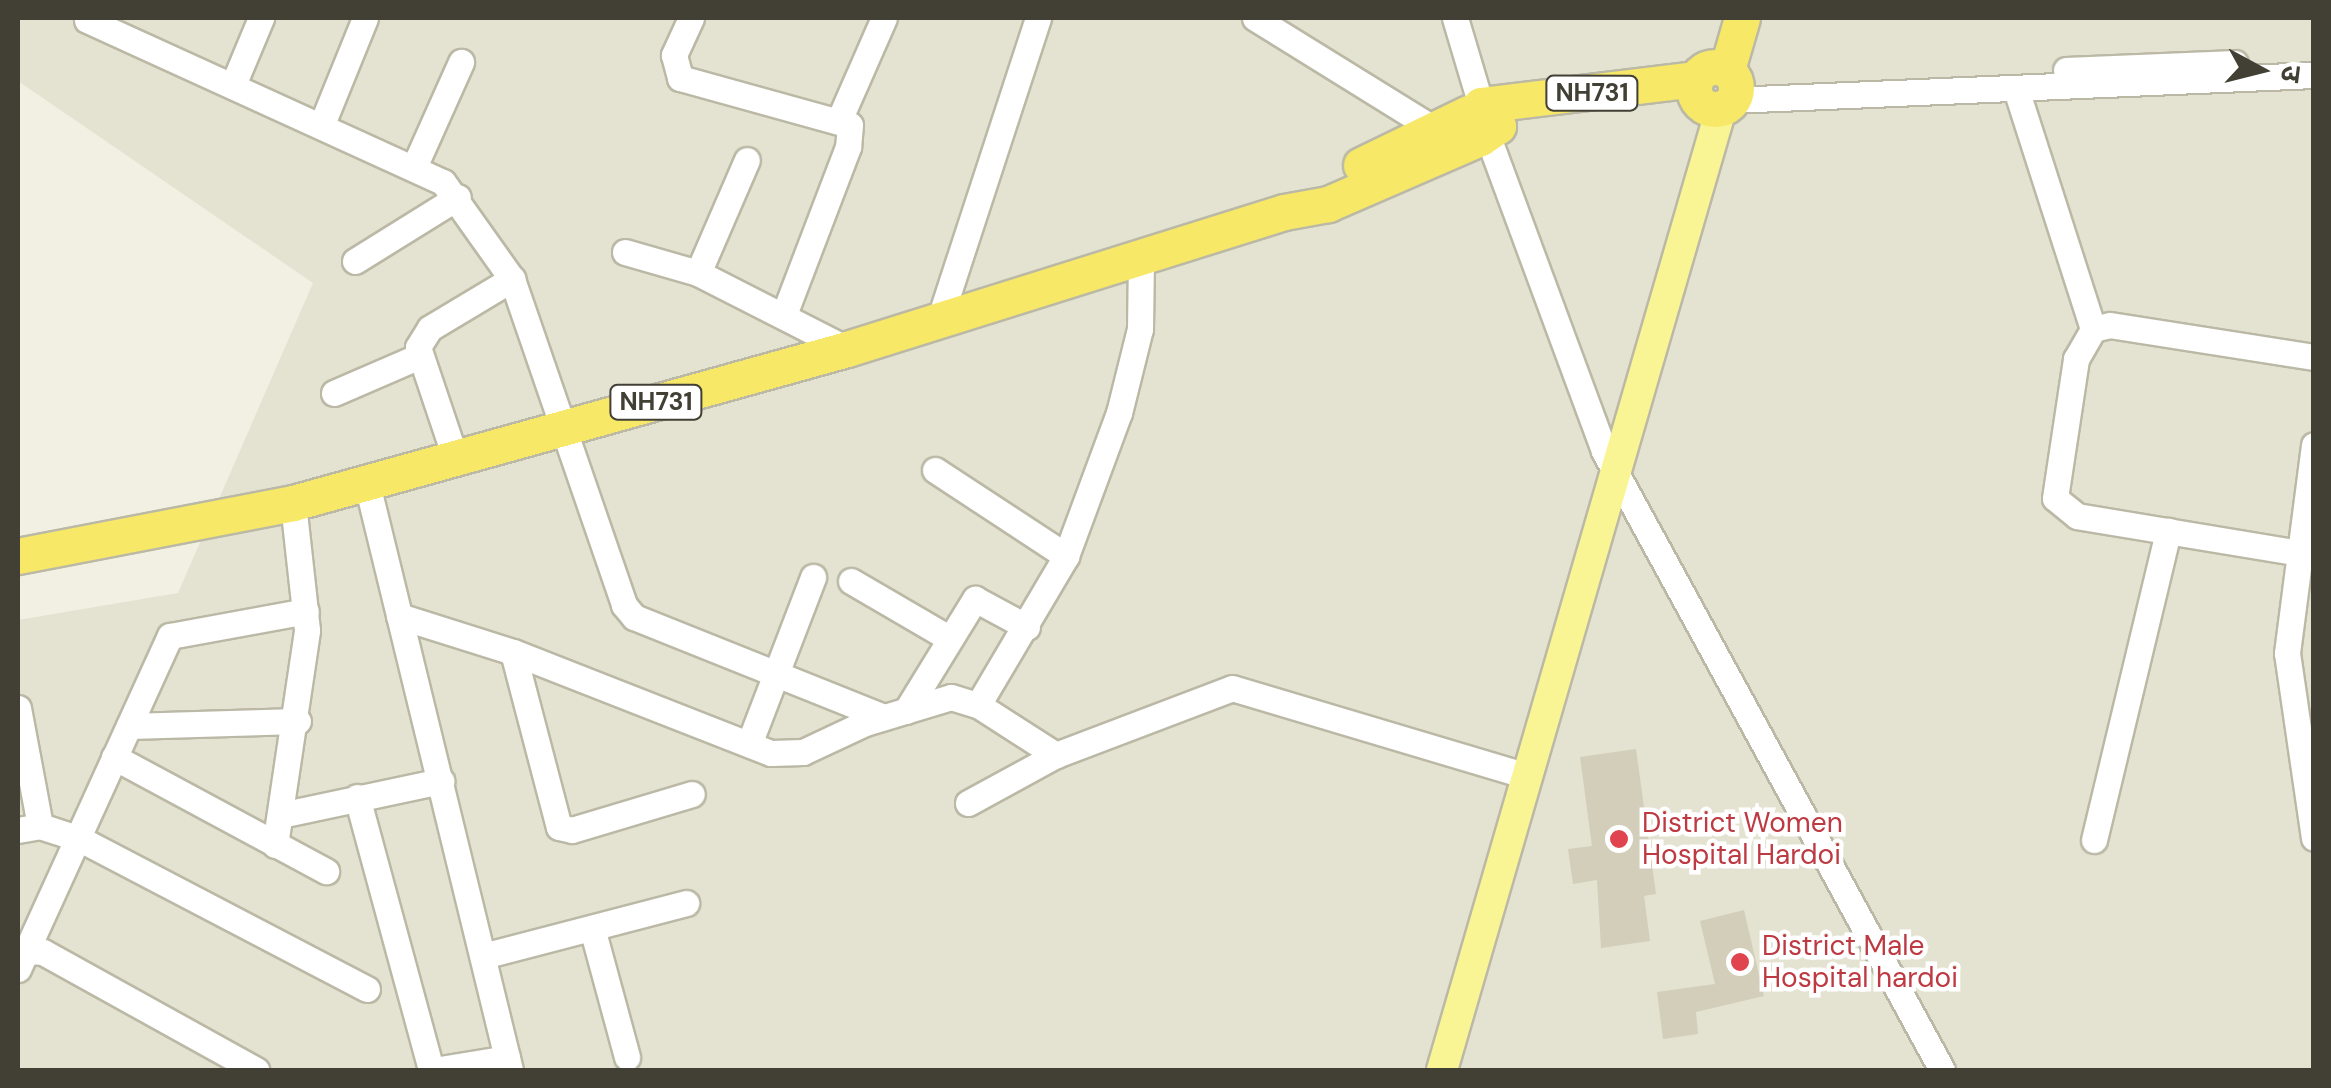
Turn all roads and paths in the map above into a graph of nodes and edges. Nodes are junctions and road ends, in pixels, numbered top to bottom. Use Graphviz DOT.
graph roads {
  1 [pos="260,18"];
  2 [pos="365,18"];
  3 [pos="691,18"];
  4 [pos="884,18"];
  5 [pos="1038,18"];
  6 [pos="1255,18"];
  7 [pos="1455,18"];
  8 [pos="1742,18"];
  9 [pos="87,20"];
  10 [pos="2314,59"];
  11 [pos="461,62"];
  12 [pos="2314,75"];
  13 [pos="234,85"];
  14 [pos="2016,89"];
  15 [pos="1718,91"];
  16 [pos="840,118"];
  17 [pos="1484,121"];
  18 [pos="322,124"];
  19 [pos="1434,130"];
  20 [pos="746,160"];
  21 [pos="415,164"];
  22 [pos="458,197"];
  23 [pos="1284,212"];
  24 [pos="624,252"];
  25 [pos="355,261"];
  26 [pos="1142,261"];
  27 [pos="698,273"];
  28 [pos="512,278"];
  29 [pos="785,312"];
  30 [pos="939,321"];
  31 [pos="2093,329"];
  32 [pos="847,349"];
  33 [pos="2314,356"];
  34 [pos="417,357"];
  35 [pos="334,393"];
  36 [pos="566,427"];
  37 [pos="2314,445"];
  38 [pos="1611,459"];
  39 [pos="456,460"];
  40 [pos="935,470"];
  41 [pos="366,484"];
  42 [pos="293,503"];
  43 [pos="2168,530"];
  44 [pos="2300,552"];
  45 [pos="18,556"];
  46 [pos="1066,556"];
  47 [pos="813,577"];
  48 [pos="852,581"];
  49 [pos="306,611"];
  50 [pos="399,616"];
  51 [pos="1027,628"];
  52 [pos="947,637"];
  53 [pos="514,652"];
  54 [pos="776,674"];
  55 [pos="978,705"];
  56 [pos="18,708"];
  57 [pos="895,714"];
  58 [pos="298,721"];
  59 [pos="129,726"];
  60 [pos="749,744"];
  61 [pos="1056,756"];
  62 [pos="114,758"];
  63 [pos="1514,772"];
  64 [pos="441,781"];
  65 [pos="692,794"];
  66 [pos="357,797"];
  67 [pos="968,802"];
  68 [pos="282,814"];
  69 [pos="28,828"];
  70 [pos="78,838"];
  71 [pos="2314,838"];
  72 [pos="2094,840"];
  73 [pos="275,845"];
  74 [pos="326,871"];
  75 [pos="686,903"];
  76 [pos="592,928"];
  77 [pos="21,956"];
  78 [pos="483,956"];
  79 [pos="367,989"];
  80 [pos="626,1057"];
  81 [pos="508,1064"];
  82 [pos="256,1070"];
  83 [pos="432,1070"];
  84 [pos="1426,1070"];
  85 [pos="1442,1070"];
  86 [pos="1942,1070"];
  1 -- 13 [label="street"];
  2 -- 18 [label="street"];
  3 -- 16 [label="street"];
  4 -- 16 [label="street"];
  5 -- 30 [label="street"];
  6 -- 19 [label="street"];
  7 -- 17 [label="street"];
  8 -- 15 [label="highway"];
  9 -- 13 [label="street"];
  10 -- 15 [label="street"];
  11 -- 21 [label="street"];
  12 -- 14 [label="street"];
  13 -- 18 [label="street"];
  14 -- 15 [label="street"];
  14 -- 31 [label="street"];
  15 -- 17 [label="highway, NH731"];
  15 -- 38 [label="main road"];
  16 -- 29 [label="street"];
  17 -- 19 [label="highway, NH731"];
  17 -- 23 [label="highway, NH731"];
  17 -- 38 [label="street"];
  18 -- 21 [label="street"];
  19 -- 23 [label="highway, NH731"];
  20 -- 27 [label="street"];
  21 -- 22 [label="street"];
  22 -- 25 [label="street"];
  22 -- 28 [label="street"];
  23 -- 26 [label="highway, NH731"];
  24 -- 27 [label="street"];
  26 -- 30 [label="highway, NH731"];
  26 -- 46 [label="street"];
  27 -- 29 [label="street"];
  28 -- 34 [label="street"];
  28 -- 36 [label="street"];
  29 -- 32 [label="street"];
  30 -- 32 [label="highway, NH731"];
  31 -- 33 [label="street"];
  31 -- 43 [label="street"];
  32 -- 36 [label="highway, NH731"];
  34 -- 35 [label="street"];
  34 -- 39 [label="street"];
  36 -- 39 [label="highway, NH731"];
  36 -- 54 [label="street"];
  37 -- 44 [label="street"];
  38 -- 63 [label="main road"];
  38 -- 85 [label="main road"];
  38 -- 86 [label="street"];
  39 -- 41 [label="highway, NH731"];
  40 -- 46 [label="street"];
  41 -- 42 [label="highway, NH731"];
  41 -- 50 [label="street"];
  42 -- 45 [label="highway, NH731"];
  42 -- 49 [label="street"];
  43 -- 44 [label="street"];
  43 -- 72 [label="street"];
  44 -- 71 [label="street"];
  46 -- 51 [label="street"];
  47 -- 54 [label="street"];
  48 -- 52 [label="street"];
  49 -- 58 [label="street"];
  49 -- 59 [label="street"];
  50 -- 53 [label="street"];
  50 -- 64 [label="street"];
  51 -- 52 [label="street"];
  51 -- 55 [label="street"];
  52 -- 57 [label="street"];
  53 -- 60 [label="street"];
  53 -- 65 [label="street"];
  54 -- 57 [label="street"];
  54 -- 60 [label="street"];
  55 -- 57 [label="street"];
  55 -- 61 [label="street"];
  56 -- 69 [label="street"];
  57 -- 60 [label="street"];
  58 -- 59 [label="street"];
  58 -- 68 [label="street"];
  59 -- 62 [label="street"];
  61 -- 63 [label="street"];
  61 -- 67 [label="street"];
  62 -- 70 [label="street"];
  62 -- 73 [label="street"];
  63 -- 84 [label="main road"];
  64 -- 66 [label="street"];
  64 -- 78 [label="street"];
  66 -- 68 [label="street"];
  66 -- 83 [label="street"];
  68 -- 73 [label="street"];
  69 -- 70 [label="street"];
  70 -- 77 [label="street"];
  70 -- 79 [label="street"];
  73 -- 74 [label="street"];
  75 -- 76 [label="street"];
  76 -- 78 [label="street"];
  76 -- 80 [label="street"];
  77 -- 82 [label="street"];
  78 -- 81 [label="street"];
  81 -- 83 [label="street"];
}
